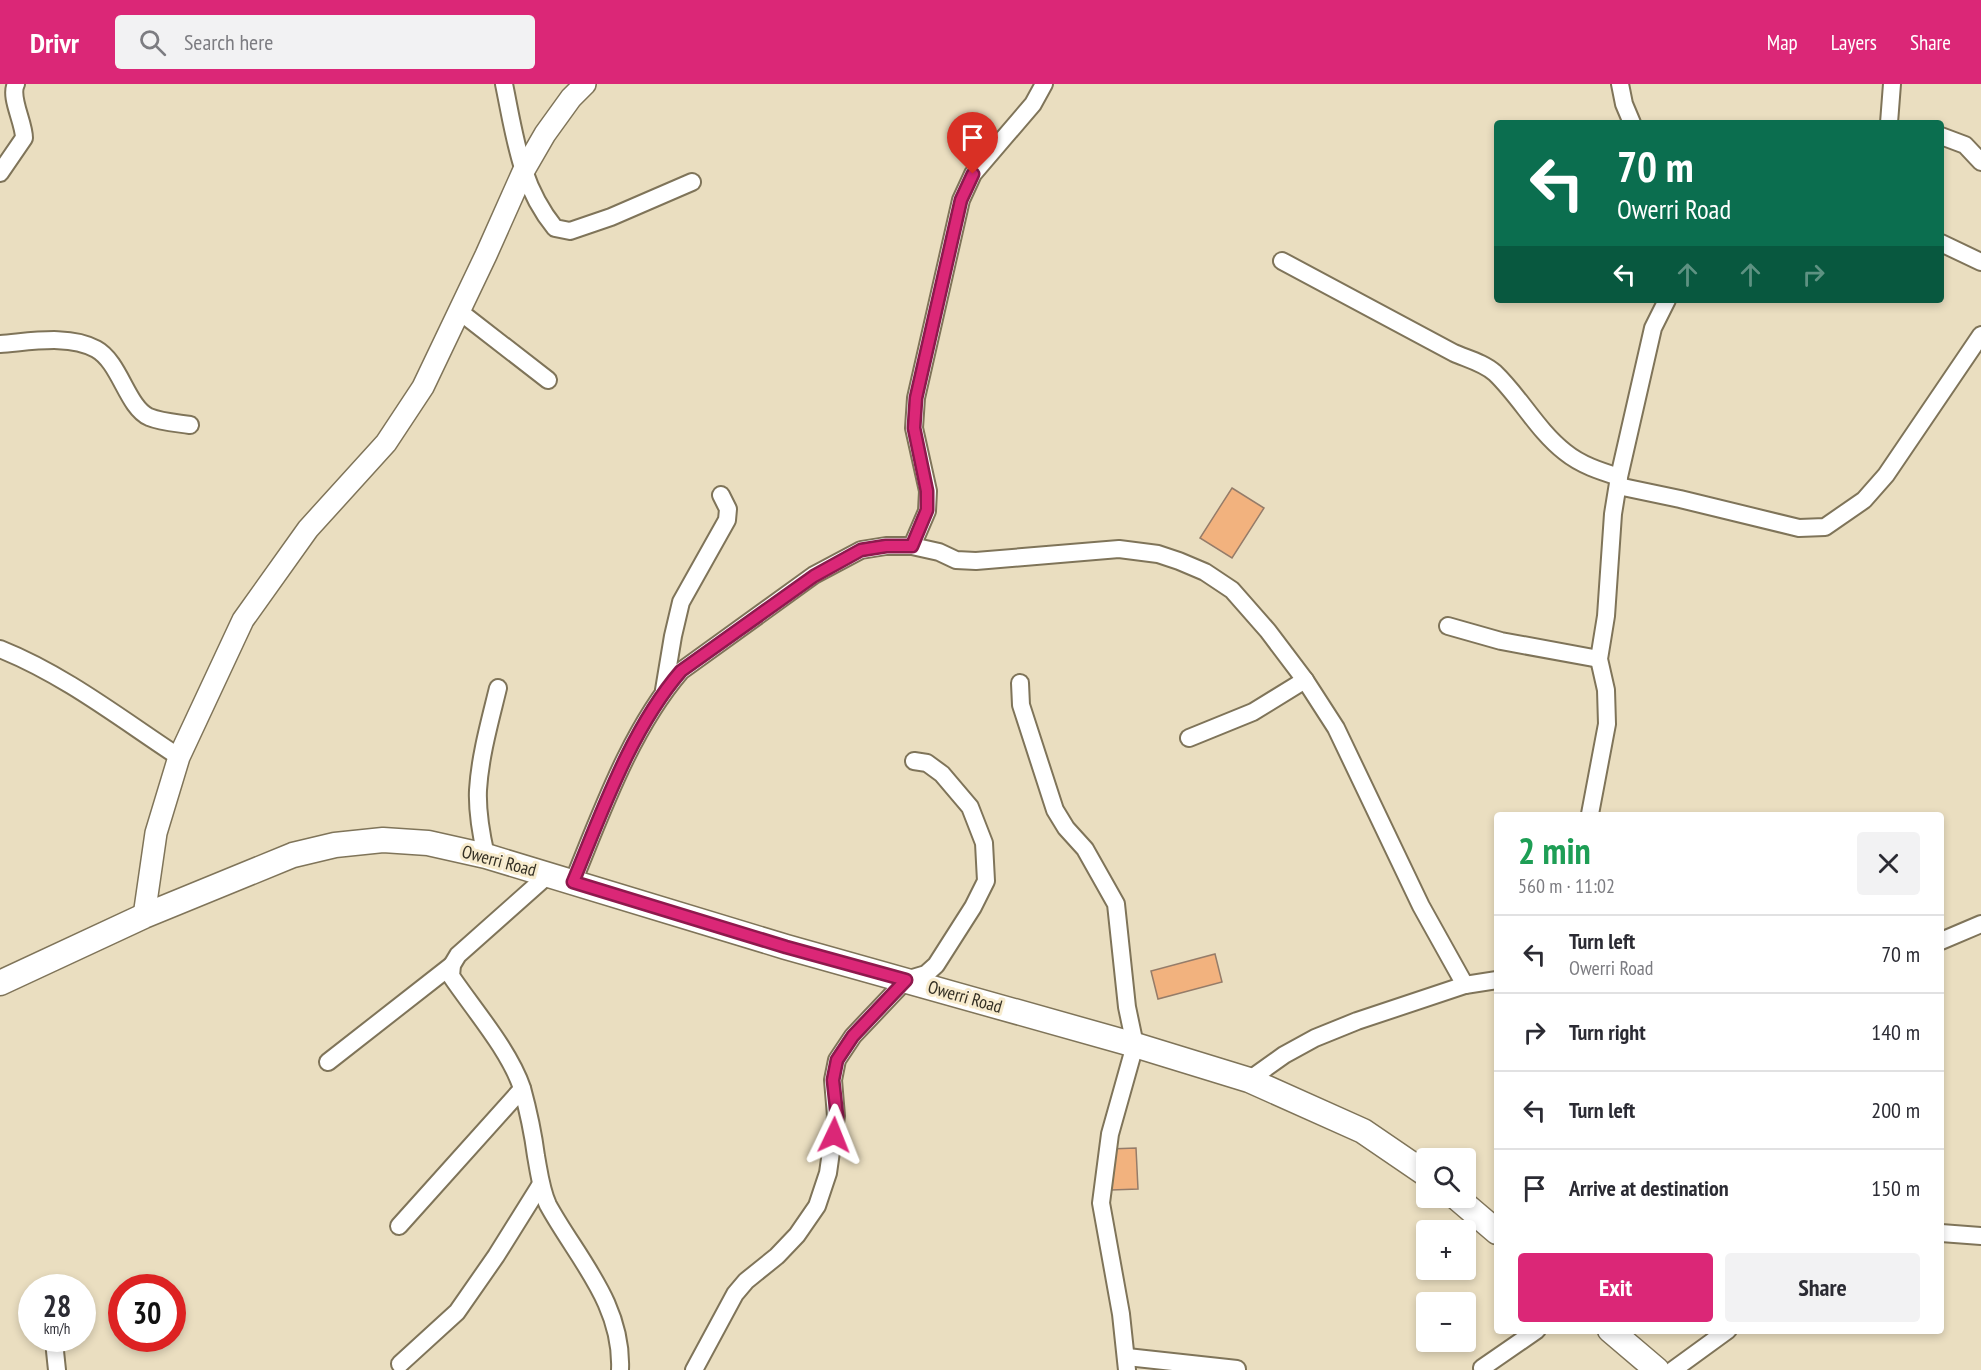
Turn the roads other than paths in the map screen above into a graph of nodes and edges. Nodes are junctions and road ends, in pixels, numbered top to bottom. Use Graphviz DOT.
graph roads {
  1 [pos="16,84"];
  2 [pos="504,84"];
  3 [pos="585,84"];
  4 [pos="1044,84"];
  5 [pos="1620,84"];
  6 [pos="1892,84"];
  7 [pos="1631,120"];
  8 [pos="1892,120"];
  9 [pos="1944,137"];
  10 [pos="1981,162"];
  11 [pos="523,172"];
  12 [pos="0,173"];
  13 [pos="693,182"];
  14 [pos="1944,244"];
  15 [pos="1282,261"];
  16 [pos="1981,262"];
  17 [pos="1666,303"];
  18 [pos="459,311"];
  19 [pos="1981,335"];
  20 [pos="0,344"];
  21 [pos="548,380"];
  22 [pos="190,425"];
  23 [pos="1618,481"];
  24 [pos="721,495"];
  25 [pos="912,546"];
  26 [pos="1448,626"];
  27 [pos="0,650"];
  28 [pos="1599,658"];
  29 [pos="1305,680"];
  30 [pos="1020,683"];
  31 [pos="498,688"];
  32 [pos="664,691"];
  33 [pos="1189,738"];
  34 [pos="178,757"];
  35 [pos="914,761"];
  36 [pos="1590,812"];
  37 [pos="486,856"];
  38 [pos="548,875"];
  39 [pos="573,882"];
  40 [pos="144,916"];
  41 [pos="1981,924"];
  42 [pos="1944,940"];
  43 [pos="452,965"];
  44 [pos="906,980"];
  45 [pos="1494,980"];
  46 [pos="0,983"];
  47 [pos="1465,985"];
  48 [pos="1135,1045"];
  49 [pos="328,1062"];
  50 [pos="1249,1080"];
  51 [pos="522,1089"];
  52 [pos="1416,1166"];
  53 [pos="541,1184"];
  54 [pos="1469,1208"];
  55 [pos="399,1226"];
  56 [pos="1494,1229"];
  57 [pos="1944,1233"];
  58 [pos="1981,1236"];
  59 [pos="1531,1334"];
  60 [pos="1615,1334"];
  61 [pos="1722,1334"];
  62 [pos="55,1352"];
  63 [pos="400,1364"];
  64 [pos="1127,1364"];
  65 [pos="1482,1368"];
  66 [pos="1237,1369"];
  67 [pos="57,1370"];
  68 [pos="620,1370"];
  69 [pos="694,1370"];
  70 [pos="1657,1370"];
  71 [pos="1673,1370"];
  1 -- 12 [label="street"];
  2 -- 11 [label="street"];
  3 -- 11 [label="street"];
  4 -- 25 [label="street"];
  5 -- 7 [label="street"];
  6 -- 8 [label="street"];
  9 -- 10 [label="street"];
  11 -- 13 [label="street"];
  11 -- 18 [label="street"];
  14 -- 16 [label="street"];
  15 -- 23 [label="street"];
  17 -- 23 [label="street"];
  18 -- 21 [label="street"];
  18 -- 34 [label="street"];
  19 -- 23 [label="street"];
  20 -- 22 [label="street"];
  23 -- 28 [label="street"];
  24 -- 32 [label="street"];
  25 -- 29 [label="street"];
  25 -- 32 [label="street"];
  26 -- 28 [label="street"];
  27 -- 34 [label="street"];
  28 -- 36 [label="street"];
  29 -- 33 [label="street"];
  29 -- 47 [label="street"];
  30 -- 48 [label="street"];
  31 -- 37 [label="street"];
  32 -- 39 [label="street"];
  34 -- 40 [label="street"];
  35 -- 44 [label="street"];
  37 -- 38 [label="main road, Owerri Road"];
  37 -- 40 [label="main road, Owerri Road"];
  38 -- 39 [label="main road, Owerri Road"];
  38 -- 43 [label="street"];
  39 -- 44 [label="main road, Owerri Road"];
  40 -- 46 [label="main road, Owerri Road"];
  41 -- 42 [label="street"];
  43 -- 49 [label="street"];
  43 -- 51 [label="street"];
  44 -- 48 [label="main road, Owerri Road"];
  44 -- 69 [label="street"];
  45 -- 47 [label="street"];
  47 -- 50 [label="street"];
  48 -- 50 [label="main road, Owerri Road"];
  48 -- 64 [label="street"];
  50 -- 52 [label="main road, Owerri Road"];
  51 -- 53 [label="street"];
  51 -- 55 [label="street"];
  53 -- 63 [label="street"];
  53 -- 68 [label="street"];
  54 -- 56 [label="main road"];
  57 -- 58 [label="street"];
  59 -- 65 [label="street"];
  60 -- 70 [label="main road"];
  61 -- 71 [label="street"];
  62 -- 67 [label="street"];
  64 -- 66 [label="street"];
}
